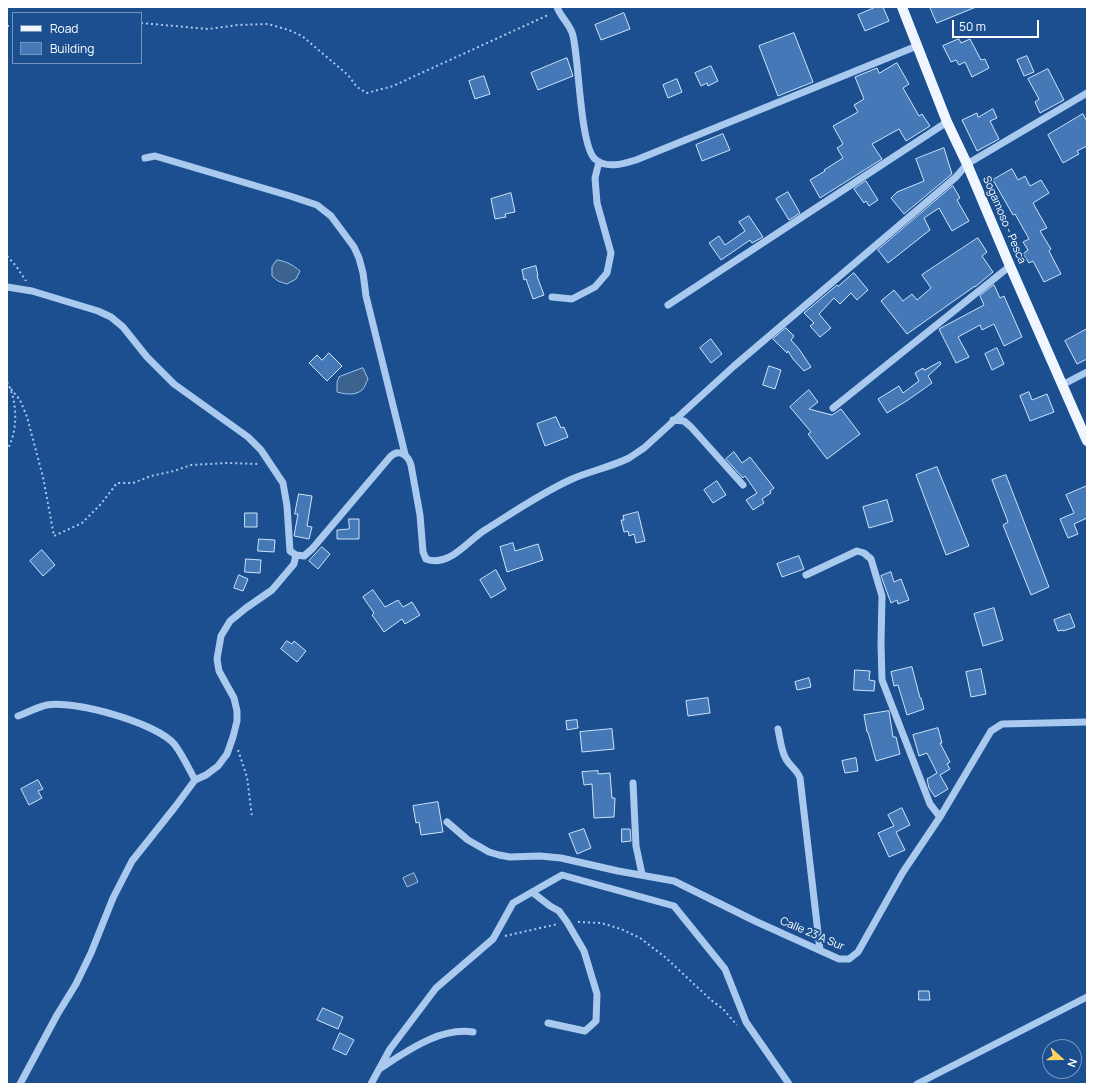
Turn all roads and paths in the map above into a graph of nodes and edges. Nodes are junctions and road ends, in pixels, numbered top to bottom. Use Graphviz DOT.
graph roads {
  1 [pos="902,7"];
  2 [pos="558,10"];
  3 [pos="142,22"];
  4 [pos="917,46"];
  5 [pos="1087,93"];
  6 [pos="947,122"];
  7 [pos="145,158"];
  8 [pos="599,162"];
  9 [pos="967,164"];
  10 [pos="7,256"];
  11 [pos="1010,266"];
  12 [pos="7,288"];
  13 [pos="32,291"];
  14 [pos="552,296"];
  15 [pos="668,305"];
  16 [pos="1087,372"];
  17 [pos="7,382"];
  18 [pos="1062,386"];
  19 [pos="11,389"];
  20 [pos="834,408"];
  21 [pos="673,420"];
  22 [pos="1087,441"];
  23 [pos="7,450"];
  24 [pos="405,454"];
  25 [pos="272,466"];
  26 [pos="743,485"];
  27 [pos="296,555"];
  28 [pos="806,575"];
  29 [pos="18,716"];
  30 [pos="1087,722"];
  31 [pos="778,729"];
  32 [pos="233,738"];
  33 [pos="195,780"];
  34 [pos="633,783"];
  35 [pos="252,817"];
  36 [pos="940,817"];
  37 [pos="447,822"];
  38 [pos="642,874"];
  39 [pos="532,892"];
  40 [pos="567,922"];
  41 [pos="493,939"];
  42 [pos="820,950"];
  43 [pos="1087,997"];
  44 [pos="548,1023"];
  45 [pos="737,1026"];
  46 [pos="473,1032"];
  47 [pos="377,1071"];
  48 [pos="20,1084"];
  49 [pos="371,1084"];
  50 [pos="789,1084"];
  51 [pos="917,1084"];
  1 -- 4 [label="main road, Sogamoso - Pesca"];
  2 -- 3 [label="path"];
  2 -- 8 [label="street"];
  4 -- 6 [label="main road, Sogamoso - Pesca"];
  4 -- 8 [label="street"];
  5 -- 9 [label="street"];
  6 -- 9 [label="main road, Sogamoso - Pesca"];
  6 -- 15 [label="street"];
  7 -- 24 [label="street"];
  8 -- 14 [label="street"];
  9 -- 11 [label="main road, Sogamoso - Pesca"];
  9 -- 21 [label="street"];
  10 -- 13 [label="path"];
  11 -- 18 [label="main road, Sogamoso - Pesca"];
  11 -- 20 [label="street"];
  12 -- 13 [label="street"];
  13 -- 25 [label="street"];
  16 -- 18 [label="street"];
  17 -- 19 [label="path"];
  18 -- 22 [label="main road, Sogamoso - Pesca"];
  19 -- 23 [label="path"];
  19 -- 25 [label="path"];
  21 -- 24 [label="street"];
  21 -- 26 [label="street"];
  24 -- 27 [label="street"];
  25 -- 27 [label="street"];
  27 -- 32 [label="street"];
  28 -- 36 [label="street"];
  29 -- 33 [label="street"];
  30 -- 36 [label="street, Calle 23 A Sur"];
  31 -- 42 [label="street"];
  32 -- 33 [label="street"];
  32 -- 35 [label="path"];
  33 -- 48 [label="street"];
  34 -- 38 [label="street"];
  36 -- 42 [label="street, Calle 23 A Sur"];
  37 -- 38 [label="street, Calle 23 A Sur"];
  38 -- 42 [label="street, Calle 23 A Sur"];
  39 -- 40 [label="street"];
  39 -- 41 [label="street"];
  39 -- 50 [label="street"];
  40 -- 41 [label="path"];
  40 -- 44 [label="street"];
  40 -- 45 [label="path"];
  41 -- 47 [label="street"];
  43 -- 51 [label="street"];
  46 -- 47 [label="street"];
  47 -- 49 [label="street"];
}
